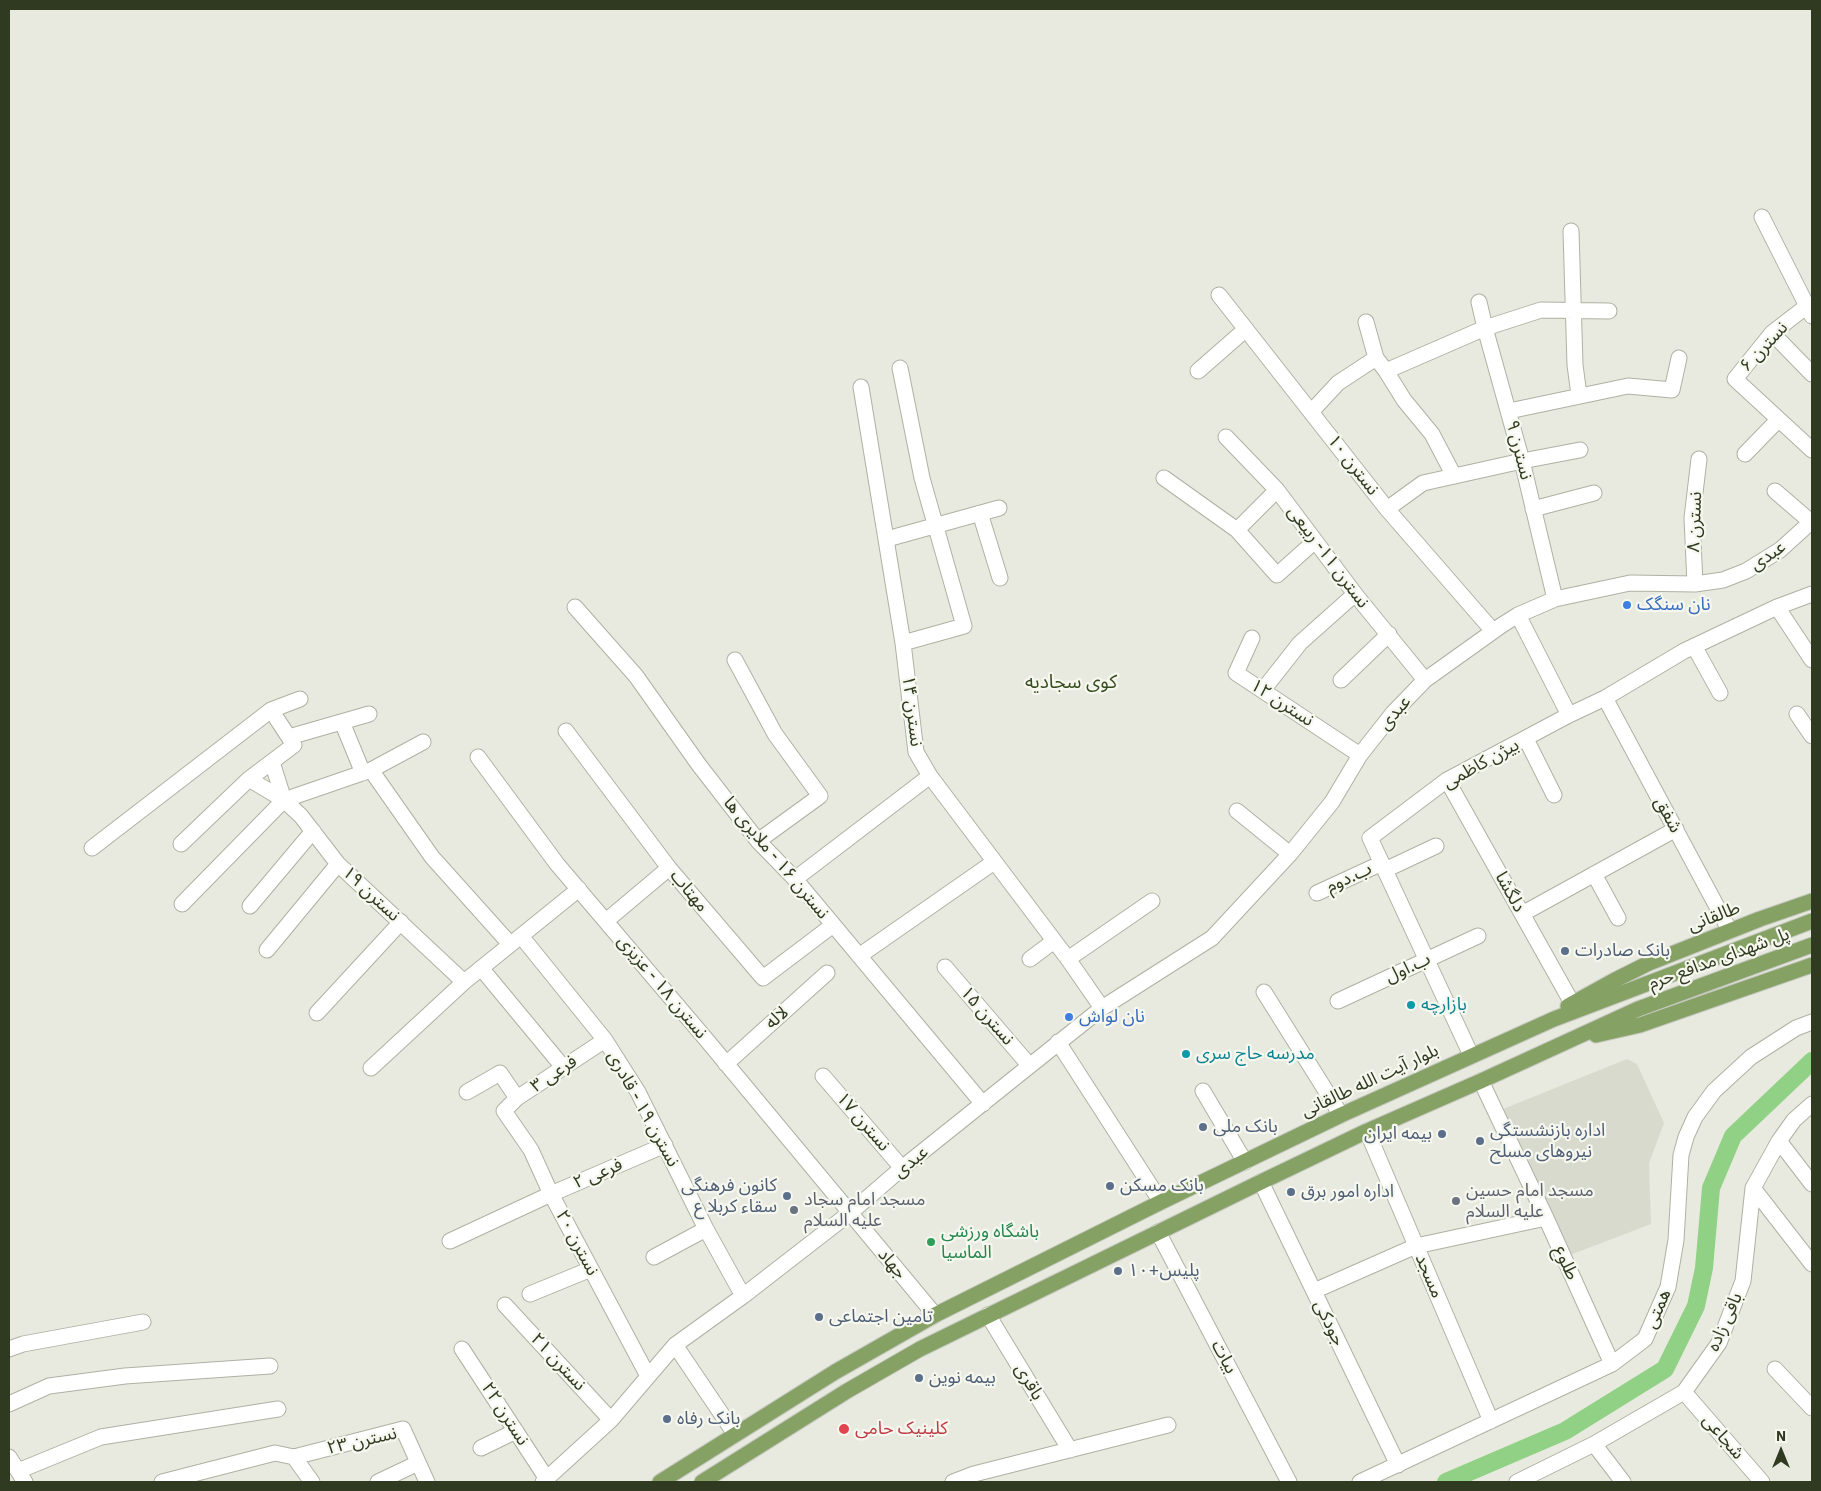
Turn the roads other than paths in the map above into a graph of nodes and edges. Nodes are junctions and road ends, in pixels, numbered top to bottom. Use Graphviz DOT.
graph roads {
  1 [pos="1762,217"];
  2 [pos="1571,231"];
  3 [pos="1219,295"];
  4 [pos="1479,302"];
  5 [pos="1572,310"];
  6 [pos="1609,311"];
  7 [pos="1810,311"];
  8 [pos="1366,322"];
  9 [pos="1485,328"];
  10 [pos="1246,329"];
  11 [pos="1772,333"];
  12 [pos="1376,358"];
  13 [pos="1678,358"];
  14 [pos="900,368"];
  15 [pos="1198,371"];
  16 [pos="1386,371"];
  17 [pos="1812,374"];
  18 [pos="862,387"];
  19 [pos="1579,395"];
  20 [pos="1509,411"];
  21 [pos="1311,412"];
  22 [pos="1778,420"];
  23 [pos="1226,437"];
  24 [pos="1580,450"];
  25 [pos="1812,450"];
  26 [pos="1746,454"];
  27 [pos="1699,459"];
  28 [pos="1522,461"];
  29 [pos="1454,476"];
  30 [pos="1164,478"];
  31 [pos="1277,490"];
  32 [pos="1775,491"];
  33 [pos="1594,493"];
  34 [pos="999,508"];
  35 [pos="1387,508"];
  36 [pos="1533,509"];
  37 [pos="980,513"];
  38 [pos="1812,522"];
  39 [pos="935,525"];
  40 [pos="1236,530"];
  41 [pos="887,539"];
  42 [pos="1315,541"];
  43 [pos="1000,578"];
  44 [pos="1695,584"];
  45 [pos="1355,594"];
  46 [pos="1812,594"];
  47 [pos="1555,599"];
  48 [pos="576,607"];
  49 [pos="1777,607"];
  50 [pos="1518,615"];
  51 [pos="1493,631"];
  52 [pos="1389,634"];
  53 [pos="1252,638"];
  54 [pos="903,643"];
  55 [pos="1694,646"];
  56 [pos="735,660"];
  57 [pos="1812,660"];
  58 [pos="1341,680"];
  59 [pos="1425,680"];
  60 [pos="1263,690"];
  61 [pos="1720,693"];
  62 [pos="1606,698"];
  63 [pos="300,699"];
  64 [pos="271,710"];
  65 [pos="369,714"];
  66 [pos="1797,714"];
  67 [pos="1569,715"];
  68 [pos="342,722"];
  69 [pos="566,731"];
  70 [pos="1812,736"];
  71 [pos="289,738"];
  72 [pos="1526,739"];
  73 [pos="423,742"];
  74 [pos="1360,755"];
  75 [pos="478,757"];
  76 [pos="272,762"];
  77 [pos="367,772"];
  78 [pos="930,776"];
  79 [pos="249,779"];
  80 [pos="1447,780"];
  81 [pos="1554,795"];
  82 [pos="284,800"];
  83 [pos="1237,811"];
  84 [pos="1676,829"];
  85 [pos="312,831"];
  86 [pos="758,841"];
  87 [pos="181,844"];
  88 [pos="1436,846"];
  89 [pos="92,848"];
  90 [pos="1290,854"];
  91 [pos="994,862"];
  92 [pos="338,864"];
  93 [pos="1384,866"];
  94 [pos="669,868"];
  95 [pos="1594,874"];
  96 [pos="794,879"];
  97 [pos="579,889"];
  98 [pos="1317,893"];
  99 [pos="1152,901"];
  100 [pos="1812,901"];
  101 [pos="182,904"];
  102 [pos="250,906"];
  103 [pos="1522,914"];
  104 [pos="1618,918"];
  105 [pos="606,921"];
  106 [pos="1812,921"];
  107 [pos="400,922"];
  108 [pos="833,925"];
  109 [pos="1730,931"];
  110 [pos="1478,936"];
  111 [pos="515,940"];
  112 [pos="1054,941"];
  113 [pos="1812,945"];
  114 [pos="267,950"];
  115 [pos="859,956"];
  116 [pos="1030,959"];
  117 [pos="1068,959"];
  118 [pos="1427,960"];
  119 [pos="1812,965"];
  120 [pos="945,967"];
  121 [pos="481,968"];
  122 [pos="827,973"];
  123 [pos="464,982"];
  124 [pos="1631,990"];
  125 [pos="1264,992"];
  126 [pos="1338,1001"];
  127 [pos="1572,1003"];
  128 [pos="1102,1008"];
  129 [pos="317,1012"];
  130 [pos="1554,1019"];
  131 [pos="1812,1022"];
  132 [pos="605,1040"];
  133 [pos="1568,1040"];
  134 [pos="1058,1042"];
  135 [pos="1471,1054"];
  136 [pos="726,1064"];
  137 [pos="1029,1065"];
  138 [pos="563,1067"];
  139 [pos="371,1068"];
  140 [pos="823,1076"];
  141 [pos="1481,1081"];
  142 [pos="1203,1091"];
  143 [pos="467,1092"];
  144 [pos="517,1098"];
  145 [pos="982,1104"];
  146 [pos="1812,1104"];
  147 [pos="504,1111"];
  148 [pos="1341,1115"];
  149 [pos="1367,1131"];
  150 [pos="1779,1141"];
  151 [pos="665,1145"];
  152 [pos="1244,1162"];
  153 [pos="902,1168"];
  154 [pos="1261,1182"];
  155 [pos="1812,1184"];
  156 [pos="1753,1188"];
  157 [pos="551,1194"];
  158 [pos="1161,1202"];
  159 [pos="850,1214"];
  160 [pos="1546,1218"];
  161 [pos="706,1229"];
  162 [pos="1158,1232"];
  163 [pos="450,1241"];
  164 [pos="1416,1246"];
  165 [pos="654,1257"];
  166 [pos="1812,1264"];
  167 [pos="591,1270"];
  168 [pos="1314,1291"];
  169 [pos="530,1294"];
  170 [pos="743,1296"];
  171 [pos="505,1305"];
  172 [pos="935,1315"];
  173 [pos="988,1315"];
  174 [pos="143,1322"];
  175 [pos="675,1345"];
  176 [pos="9,1349"];
  177 [pos="462,1349"];
  178 [pos="1612,1364"];
  179 [pos="270,1366"];
  180 [pos="1775,1369"];
  181 [pos="648,1376"];
  182 [pos="1684,1392"];
  183 [pos="9,1404"];
  184 [pos="1812,1408"];
  185 [pos="278,1409"];
  186 [pos="611,1420"];
  187 [pos="1491,1421"];
  188 [pos="1168,1425"];
  189 [pos="516,1431"];
  190 [pos="735,1434"];
  191 [pos="1594,1444"];
  192 [pos="481,1448"];
  193 [pos="1070,1450"];
  194 [pos="294,1457"];
  195 [pos="418,1463"];
  196 [pos="1398,1465"];
  197 [pos="15,1469"];
  198 [pos="545,1481"];
  199 [pos="162,1482"];
  200 [pos="312,1482"];
  201 [pos="378,1482"];
  202 [pos="427,1482"];
  203 [pos="660,1482"];
  204 [pos="702,1482"];
  205 [pos="953,1482"];
  206 [pos="1289,1482"];
  207 [pos="1360,1482"];
  208 [pos="1517,1482"];
  209 [pos="1623,1482"];
  210 [pos="1762,1482"];
  1 -- 7 [label="street"];
  2 -- 5 [label="street"];
  3 -- 10 [label="street, نسترن ۱۰"];
  4 -- 9 [label="street, نسترن ۹"];
  5 -- 6 [label="street"];
  5 -- 9 [label="street"];
  5 -- 19 [label="street"];
  7 -- 11 [label="street, نسترن ۶"];
  8 -- 12 [label="street"];
  9 -- 16 [label="street"];
  9 -- 20 [label="street, نسترن ۹"];
  10 -- 15 [label="street"];
  10 -- 21 [label="street, نسترن ۱۰"];
  11 -- 17 [label="street"];
  11 -- 22 [label="street, نسترن ۶"];
  12 -- 16 [label="street"];
  12 -- 21 [label="street"];
  13 -- 19 [label="street"];
  14 -- 39 [label="street"];
  16 -- 29 [label="street"];
  18 -- 41 [label="street, نسترن ۱۴"];
  19 -- 20 [label="street"];
  20 -- 28 [label="street, نسترن ۹"];
  21 -- 35 [label="street, نسترن ۱۰"];
  22 -- 25 [label="street, نسترن ۶"];
  22 -- 26 [label="street"];
  23 -- 31 [label="street, نسترن ۱۱- ربیعی"];
  24 -- 28 [label="street"];
  27 -- 44 [label="street, نسترن ۸"];
  28 -- 29 [label="street"];
  28 -- 36 [label="street, نسترن ۹"];
  29 -- 35 [label="street"];
  30 -- 40 [label="street"];
  31 -- 40 [label="street"];
  31 -- 42 [label="street, نسترن ۱۱- ربیعی"];
  32 -- 38 [label="street"];
  33 -- 36 [label="street"];
  34 -- 37 [label="street"];
  35 -- 51 [label="street, نسترن ۱۰"];
  36 -- 47 [label="street, نسترن ۹"];
  37 -- 39 [label="street"];
  37 -- 43 [label="street"];
  38 -- 44 [label="street, عبدی"];
  39 -- 41 [label="street"];
  39 -- 54 [label="street"];
  40 -- 42 [label="street"];
  41 -- 54 [label="street, نسترن ۱۴"];
  42 -- 45 [label="street, نسترن ۱۱- ربیعی"];
  44 -- 47 [label="street, عبدی"];
  45 -- 52 [label="street, نسترن ۱۱- ربیعی"];
  45 -- 60 [label="street"];
  46 -- 49 [label="street, بیژن کاظمی"];
  47 -- 50 [label="street, عبدی"];
  48 -- 86 [label="street, نسترن ۱۶ - ملایری ها"];
  49 -- 55 [label="street, بیژن کاظمی"];
  49 -- 57 [label="street"];
  50 -- 51 [label="street, عبدی"];
  50 -- 67 [label="street"];
  51 -- 59 [label="street, عبدی"];
  52 -- 58 [label="street"];
  52 -- 59 [label="street, نسترن ۱۱- ربیعی"];
  53 -- 60 [label="street, نسترن ۱۲"];
  54 -- 78 [label="street, نسترن ۱۴"];
  55 -- 61 [label="street"];
  55 -- 62 [label="street, بیژن کاظمی"];
  56 -- 86 [label="street"];
  59 -- 74 [label="street, عبدی"];
  60 -- 74 [label="street, نسترن ۱۲"];
  62 -- 67 [label="street, بیژن کاظمی"];
  62 -- 84 [label="street, شفق"];
  63 -- 64 [label="street"];
  64 -- 71 [label="street"];
  64 -- 89 [label="street"];
  65 -- 68 [label="street"];
  66 -- 70 [label="street"];
  67 -- 72 [label="street, بیژن کاظمی"];
  68 -- 71 [label="street"];
  68 -- 77 [label="street, نسترن ۱۹ - قادری"];
  69 -- 94 [label="street, مهتاب"];
  71 -- 76 [label="street"];
  72 -- 80 [label="street, بیژن کاظمی"];
  72 -- 81 [label="street"];
  73 -- 77 [label="street"];
  74 -- 90 [label="street, عبدی"];
  75 -- 97 [label="street, نسترن ۱۸ - عزیزی"];
  76 -- 79 [label="street"];
  76 -- 82 [label="street, نسترن ۱۹"];
  77 -- 82 [label="street"];
  77 -- 111 [label="street, نسترن ۱۹ - قادری"];
  78 -- 91 [label="street, نسترن ۱۴"];
  78 -- 96 [label="street"];
  79 -- 82 [label="street, نسترن ۱۹"];
  79 -- 87 [label="street"];
  80 -- 93 [label="street, بیژن کاظمی"];
  80 -- 103 [label="street, دلگشا"];
  82 -- 85 [label="street, نسترن ۱۹"];
  82 -- 101 [label="street"];
  83 -- 90 [label="street"];
  84 -- 95 [label="street"];
  84 -- 109 [label="street, شفق"];
  85 -- 92 [label="street, نسترن ۱۹"];
  85 -- 102 [label="street"];
  86 -- 96 [label="street, نسترن ۱۶ - ملایری ها"];
  88 -- 93 [label="street, ب.دوم"];
  90 -- 128 [label="street, عبدی"];
  91 -- 112 [label="street, نسترن ۱۴"];
  91 -- 115 [label="street"];
  92 -- 107 [label="street, نسترن ۱۹"];
  92 -- 114 [label="street"];
  93 -- 98 [label="street, ب.دوم"];
  93 -- 118 [label="street, بیژن کاظمی"];
  94 -- 105 [label="street"];
  94 -- 108 [label="street, مهتاب"];
  95 -- 103 [label="street"];
  95 -- 104 [label="street"];
  96 -- 108 [label="street, نسترن ۱۶ - ملایری ها"];
  97 -- 105 [label="street, نسترن ۱۸ - عزیزی"];
  97 -- 111 [label="street"];
  99 -- 117 [label="street"];
  100 -- 109 [label="main road, طالقانی"];
  103 -- 127 [label="street, دلگشا"];
  105 -- 136 [label="street, نسترن ۱۸ - عزیزی"];
  106 -- 124 [label="main road, پل شهدای مدافع حرم"];
  107 -- 123 [label="street, نسترن ۱۹"];
  107 -- 129 [label="street"];
  108 -- 115 [label="street, نسترن ۱۶ - ملایری ها"];
  109 -- 127 [label="main road, طالقانی"];
  110 -- 118 [label="street, ب.اول"];
  111 -- 121 [label="street"];
  111 -- 132 [label="street, نسترن ۱۹ - قادری"];
  112 -- 116 [label="street"];
  112 -- 117 [label="street, نسترن ۱۴"];
  113 -- 133 [label="main road, پل شهدای مدافع حرم"];
  115 -- 145 [label="street, نسترن ۱۶ - ملایری ها"];
  117 -- 128 [label="street, نسترن ۱۴"];
  118 -- 126 [label="street, ب.اول"];
  118 -- 135 [label="street, بیژن کاظمی"];
  119 -- 133 [label="main road"];
  120 -- 137 [label="street, نسترن ۱۵"];
  121 -- 123 [label="street"];
  121 -- 138 [label="street"];
  122 -- 136 [label="street, لاله"];
  123 -- 139 [label="street"];
  124 -- 130 [label="main road, بلوار آیت الله طالقانی"];
  125 -- 148 [label="street"];
  127 -- 130 [label="main road, طالقانی"];
  128 -- 134 [label="street, عبدی"];
  130 -- 135 [label="main road, بلوار آیت الله طالقانی"];
  131 -- 178 [label="street, همتی"];
  132 -- 138 [label="street, فرعی ۳"];
  132 -- 151 [label="street, نسترن ۱۹ - قادری"];
  133 -- 141 [label="main road"];
  134 -- 137 [label="street, عبدی"];
  134 -- 158 [label="street"];
  135 -- 148 [label="main road, بلوار آیت الله طالقانی"];
  136 -- 159 [label="street, نسترن ۱۸ - عزیزی"];
  137 -- 145 [label="street, عبدی"];
  138 -- 144 [label="street, فرعی ۳"];
  140 -- 153 [label="street, نسترن ۱۷"];
  141 -- 149 [label="main road"];
  141 -- 160 [label="street, طلوع"];
  142 -- 152 [label="street"];
  143 -- 144 [label="street"];
  144 -- 147 [label="street, فرعی ۳"];
  145 -- 153 [label="street, عبدی"];
  146 -- 150 [label="street, باقی زاده"];
  147 -- 157 [label="street, نسترن ۲۰"];
  148 -- 152 [label="main road, بلوار آیت الله طالقانی"];
  149 -- 154 [label="main road"];
  149 -- 164 [label="street, مسجد"];
  150 -- 155 [label="street"];
  150 -- 156 [label="street, باقی زاده"];
  151 -- 157 [label="street, فرعی ۲"];
  151 -- 161 [label="street, نسترن ۱۹ - قادری"];
  152 -- 158 [label="main road, بلوار آیت الله طالقانی"];
  153 -- 159 [label="street, عبدی"];
  154 -- 162 [label="main road"];
  154 -- 168 [label="street, جودکی"];
  156 -- 166 [label="street"];
  156 -- 182 [label="street, باقی زاده"];
  157 -- 163 [label="street, فرعی ۲"];
  157 -- 167 [label="street, نسترن ۲۰"];
  158 -- 172 [label="main road, بلوار آیت الله طالقانی"];
  159 -- 170 [label="street, عبدی"];
  159 -- 172 [label="street, جهاد"];
  160 -- 164 [label="street"];
  160 -- 178 [label="street, طلوع"];
  161 -- 165 [label="street"];
  161 -- 170 [label="street, نسترن ۱۹ - قادری"];
  162 -- 173 [label="main road"];
  162 -- 206 [label="street, بیات"];
  164 -- 168 [label="street"];
  164 -- 187 [label="street, مسجد"];
  167 -- 169 [label="street"];
  167 -- 181 [label="street, نسترن ۲۰"];
  168 -- 196 [label="street, جودکی"];
  170 -- 175 [label="street, عبدی"];
  171 -- 186 [label="street, نسترن ۲۱"];
  172 -- 190 [label="main road, بلوار آیت الله طالقانی"];
  173 -- 193 [label="street, باقری"];
  173 -- 204 [label="main road"];
  174 -- 176 [label="street"];
  175 -- 181 [label="street, عبدی"];
  175 -- 190 [label="street"];
  177 -- 189 [label="street, نسترن ۲۲"];
  178 -- 187 [label="street, همتی"];
  179 -- 183 [label="street"];
  180 -- 184 [label="street"];
  181 -- 186 [label="street, عبدی"];
  182 -- 191 [label="street, باقی زاده"];
  182 -- 210 [label="street, شجاعی"];
  185 -- 197 [label="street"];
  186 -- 198 [label="street, عبدی"];
  187 -- 196 [label="street, همتی"];
  188 -- 193 [label="street"];
  189 -- 192 [label="street"];
  189 -- 198 [label="street, نسترن ۲۲"];
  190 -- 203 [label="main road, بلوار آیت الله طالقانی"];
  191 -- 208 [label="street, باقی زاده"];
  191 -- 209 [label="street"];
  193 -- 205 [label="street"];
  194 -- 195 [label="street, نسترن ۲۳"];
  194 -- 199 [label="street"];
  194 -- 200 [label="street"];
  195 -- 201 [label="street"];
  195 -- 202 [label="street, نسترن ۲۳"];
  196 -- 207 [label="street, همتی"];
}
